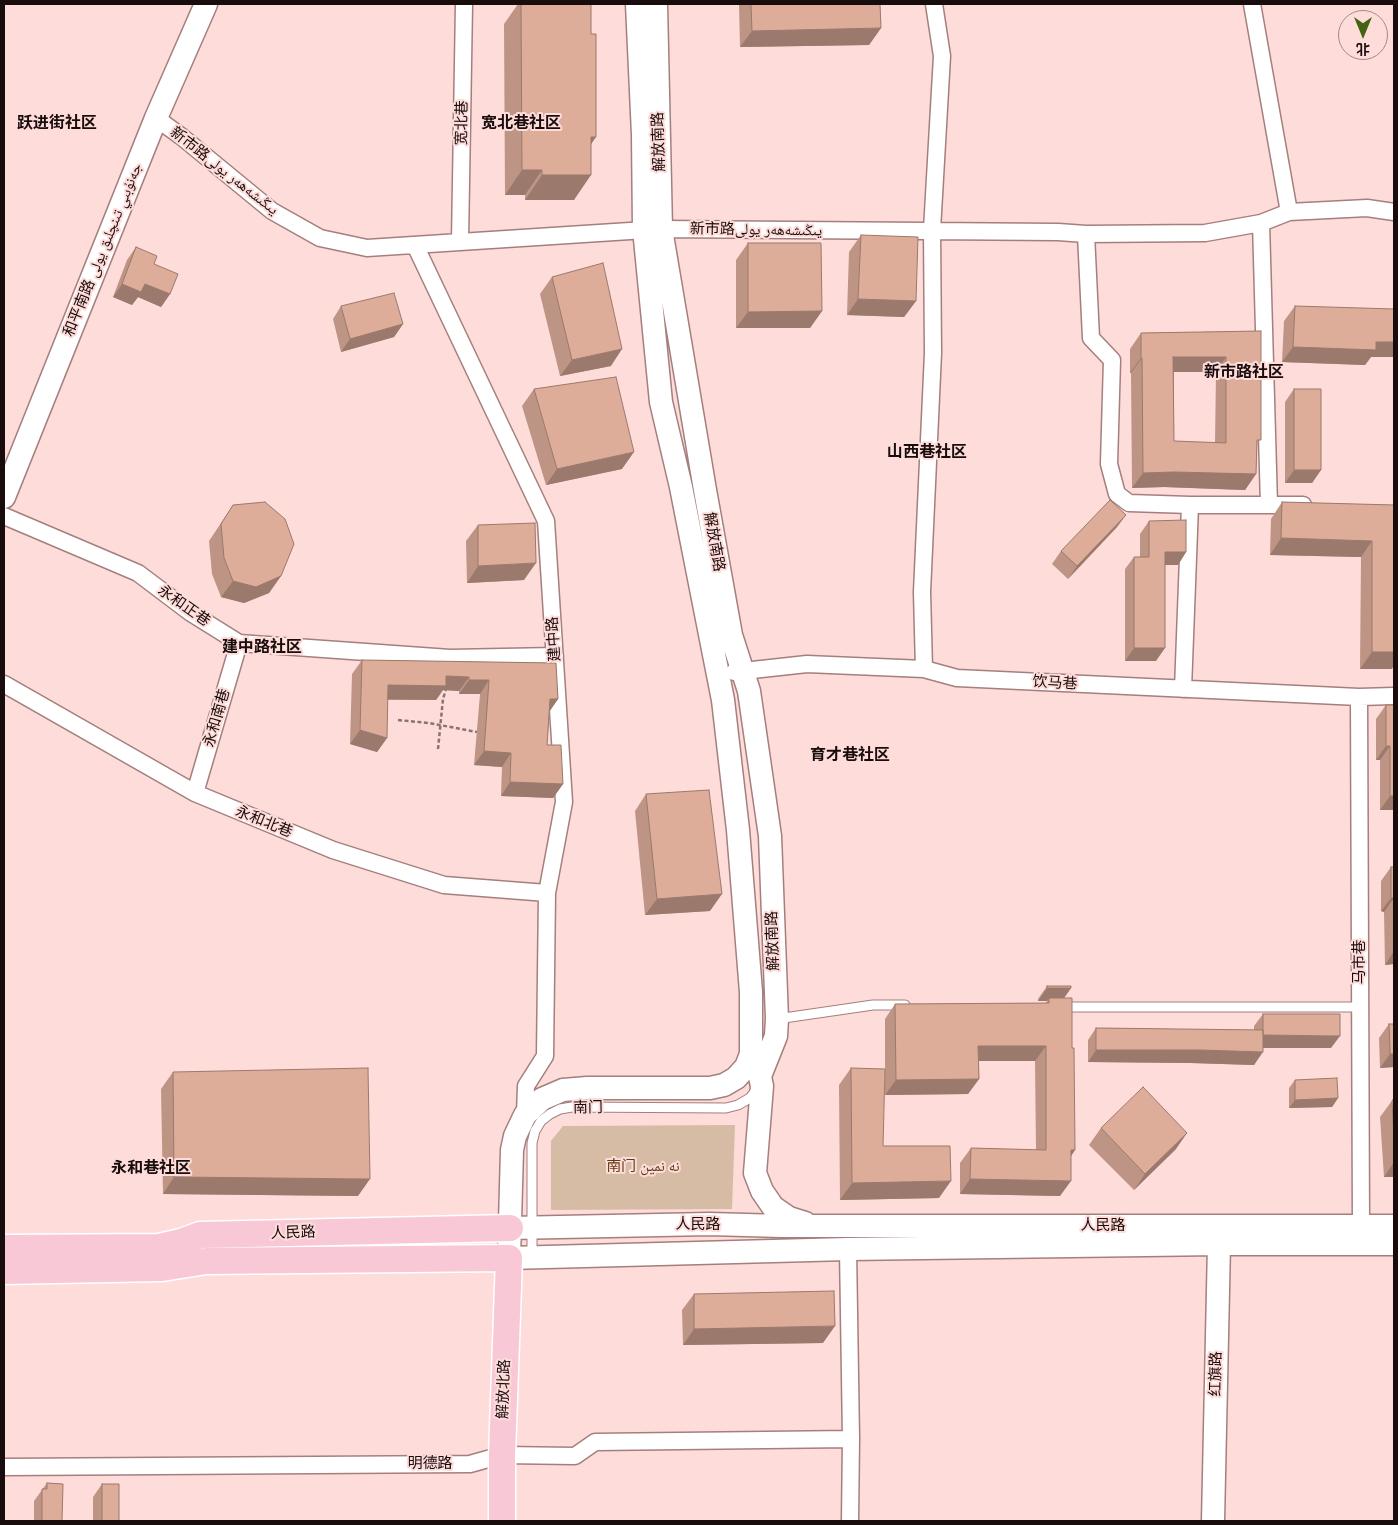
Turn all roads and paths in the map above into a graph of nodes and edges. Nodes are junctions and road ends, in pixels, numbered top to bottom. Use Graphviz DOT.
graph roads {
  1 [pos="206,4"];
  2 [pos="464,4"];
  3 [pos="637,4"];
  4 [pos="656,4"];
  5 [pos="934,4"];
  6 [pos="1252,4"];
  7 [pos="156,118"];
  8 [pos="1288,212"];
  9 [pos="1394,212"];
  10 [pos="1262,223"];
  11 [pos="653,229"];
  12 [pos="932,230"];
  13 [pos="1086,234"];
  14 [pos="460,241"];
  15 [pos="415,245"];
  16 [pos="4,497"];
  17 [pos="1190,505"];
  18 [pos="1269,505"];
  19 [pos="1317,506"];
  20 [pos="4,516"];
  21 [pos="239,643"];
  22 [pos="555,656"];
  23 [pos="924,670"];
  24 [pos="742,671"];
  25 [pos="718,674"];
  26 [pos="448,683"];
  27 [pos="4,684"];
  28 [pos="1183,689"];
  29 [pos="1394,696"];
  30 [pos="1358,697"];
  31 [pos="398,720"];
  32 [pos="440,726"];
  33 [pos="477,732"];
  34 [pos="438,749"];
  35 [pos="195,793"];
  36 [pos="547,893"];
  37 [pos="912,1005"];
  38 [pos="1050,1007"];
  39 [pos="1360,1007"];
  40 [pos="777,1020"];
  41 [pos="751,1040"];
  42 [pos="760,1076"];
  43 [pos="710,1088"];
  44 [pos="525,1115"];
  45 [pos="826,1226"];
  46 [pos="1361,1226"];
  47 [pos="1394,1226"];
  48 [pos="521,1227"];
  49 [pos="1219,1235"];
  50 [pos="1394,1244"];
  51 [pos="4,1248"];
  52 [pos="848,1249"];
  53 [pos="520,1257"];
  54 [pos="4,1271"];
  55 [pos="851,1439"];
  56 [pos="502,1455"];
  57 [pos="4,1467"];
  58 [pos="502,1521"];
  59 [pos="850,1521"];
  60 [pos="1213,1521"];
  1 -- 7 [label="main road, 和平南路 جەنۇبىي تىنچلىق يولى"];
  2 -- 14 [label="street, 宽北巷"];
  3 -- 11 [label="main road, 解放南路"];
  4 -- 11 [label="main road, 解放南路"];
  5 -- 12 [label="street"];
  6 -- 8 [label="street"];
  7 -- 15 [label="street, 新市路يىڭىشەھەر يولى"];
  7 -- 16 [label="main road, 和平南路 جەنۇبىي تىنچلىق يولى"];
  8 -- 9 [label="street, 新市路يىڭىشەھەر يولى"];
  8 -- 10 [label="street, 新市路يىڭىشەھەر يولى"];
  10 -- 13 [label="street, 新市路يىڭىشەھەر يولى"];
  10 -- 18 [label="street"];
  11 -- 12 [label="street, 新市路يىڭىشەھەر يولى"];
  11 -- 14 [label="street, 新市路يىڭىشەھەر يولى"];
  11 -- 24 [label="main road, 解放南路"];
  11 -- 25 [label="main road, 解放南路"];
  12 -- 13 [label="street, 新市路يىڭىشەھەر يولى"];
  12 -- 23 [label="street"];
  13 -- 17 [label="street"];
  14 -- 15 [label="street, 新市路يىڭىشەھەر يولى"];
  15 -- 22 [label="street, 建中路"];
  17 -- 18 [label="street"];
  17 -- 28 [label="street"];
  18 -- 19 [label="street"];
  20 -- 21 [label="street, 永和正巷"];
  21 -- 22 [label="street, 永和正巷"];
  21 -- 35 [label="street, 永和南巷"];
  22 -- 36 [label="street, 建中路"];
  23 -- 24 [label="street, 饮马巷"];
  23 -- 28 [label="street, 饮马巷"];
  24 -- 25 [label="street, 饮马巷"];
  24 -- 40 [label="main road, 解放南路"];
  25 -- 41 [label="main road, 解放南路"];
  26 -- 32 [label="path"];
  27 -- 35 [label="street, 永和北巷"];
  28 -- 30 [label="street, 饮马巷"];
  29 -- 30 [label="street, 饮马巷"];
  30 -- 39 [label="street, 马市巷"];
  31 -- 32 [label="path"];
  32 -- 33 [label="path"];
  32 -- 34 [label="path"];
  35 -- 36 [label="street, 永和北巷"];
  36 -- 44 [label="street, 建中路"];
  37 -- 40 [label="lane"];
  38 -- 39 [label="lane"];
  39 -- 46 [label="street, 马市巷"];
  40 -- 42 [label="main road, 解放南路"];
  41 -- 42 [label="main road, 解放南路"];
  41 -- 43 [label="main road, 解放南路"];
  42 -- 43 [label="main road"];
  42 -- 45 [label="main road, 解放南路"];
  42 -- 48 [label="lane, 南门"];
  43 -- 44 [label="main road, 解放南路"];
  44 -- 48 [label="main road, 解放南路"];
  45 -- 48 [label="main road, 人民路"];
  45 -- 49 [label="main road, 人民路"];
  46 -- 47 [label="main road, 人民路"];
  46 -- 49 [label="main road, 人民路"];
  48 -- 51 [label="main road, 人民路"];
  48 -- 53 [label="main road, 解放南路"];
  49 -- 50 [label="main road, 人民路"];
  49 -- 52 [label="main road, 人民路"];
  49 -- 60 [label="main road, 红旗路"];
  52 -- 53 [label="main road, 人民路"];
  52 -- 55 [label="street"];
  53 -- 54 [label="main road, 人民路"];
  53 -- 56 [label="main road, 解放北路"];
  55 -- 56 [label="street, 明德路"];
  55 -- 59 [label="street"];
  56 -- 57 [label="street, 明德路"];
  56 -- 58 [label="main road, 解放北路"];
}
